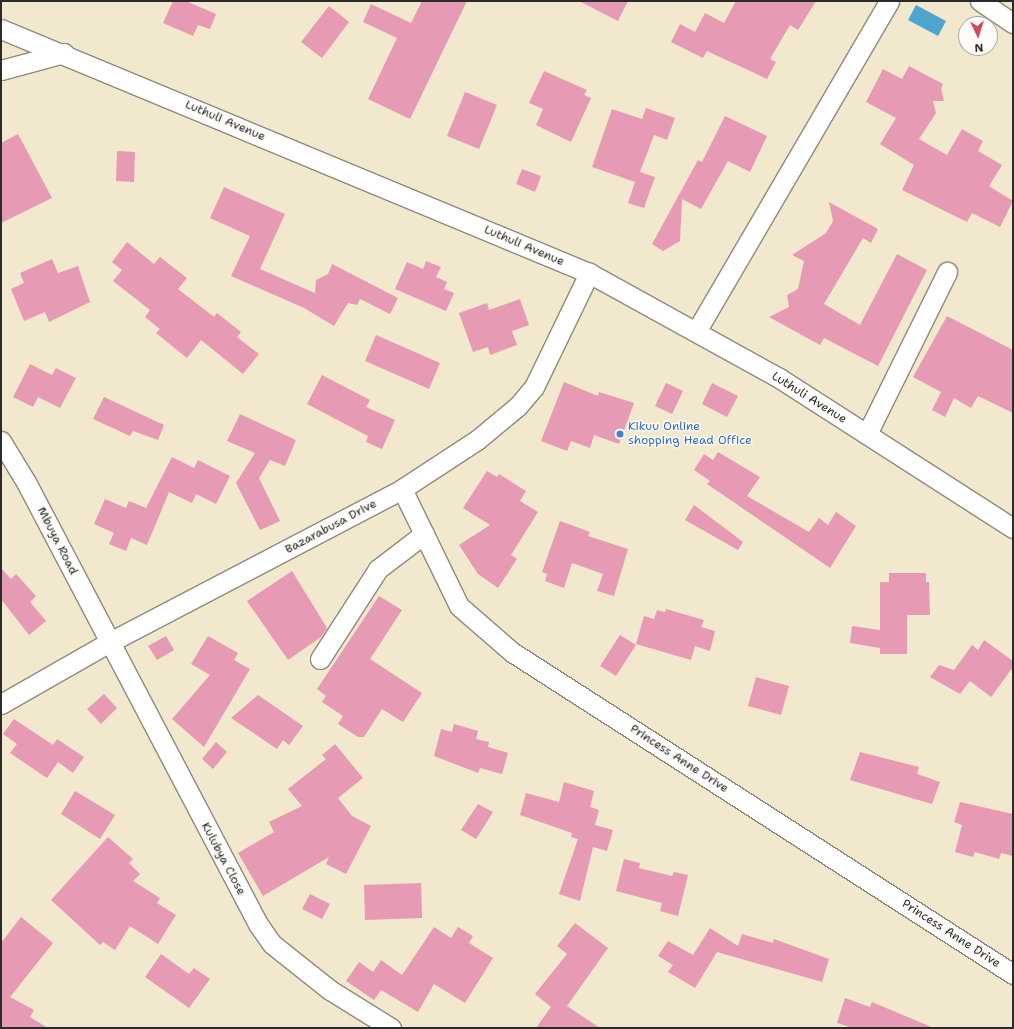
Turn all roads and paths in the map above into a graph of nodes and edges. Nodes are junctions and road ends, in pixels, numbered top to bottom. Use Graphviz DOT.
graph roads {
  1 [pos="889,1"];
  2 [pos="980,1"];
  3 [pos="1013,23"];
  4 [pos="1,29"];
  5 [pos="64,53"];
  6 [pos="1,70"];
  7 [pos="947,272"];
  8 [pos="589,273"];
  9 [pos="697,330"];
  10 [pos="867,434"];
  11 [pos="1,441"];
  12 [pos="402,489"];
  13 [pos="1013,528"];
  14 [pos="424,534"];
  15 [pos="108,643"];
  16 [pos="320,659"];
  17 [pos="1,704"];
  18 [pos="1013,974"];
  19 [pos="391,1028"];
  1 -- 9 [label="street"];
  2 -- 3 [label="street"];
  4 -- 5 [label="street, Luthuli Avenue"];
  5 -- 6 [label="street"];
  5 -- 8 [label="street, Luthuli Avenue"];
  7 -- 10 [label="street"];
  8 -- 9 [label="street, Luthuli Avenue"];
  8 -- 12 [label="street, Bazarabusa Drive"];
  9 -- 10 [label="street, Luthuli Avenue"];
  10 -- 13 [label="street, Luthuli Avenue"];
  11 -- 15 [label="street, Mbuya Road"];
  12 -- 14 [label="street, Princess Anne Drive"];
  12 -- 15 [label="street, Bazarabusa Drive"];
  14 -- 16 [label="street"];
  14 -- 18 [label="street, Princess Anne Drive"];
  15 -- 17 [label="street, Bazarabusa Drive"];
  15 -- 19 [label="street, Kulubya Close"];
}
